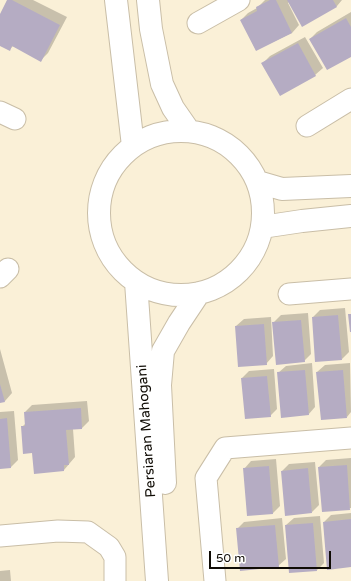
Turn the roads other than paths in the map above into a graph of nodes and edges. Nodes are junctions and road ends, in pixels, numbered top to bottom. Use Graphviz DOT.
graph roads {
  1 [pos="116,0"];
  2 [pos="148,0"];
  3 [pos="239,0"];
  4 [pos="198,23"];
  5 [pos="351,99"];
  6 [pos="306,126"];
  7 [pos="189,131"];
  8 [pos="134,146"];
  9 [pos="258,182"];
  10 [pos="351,186"];
  11 [pos="351,216"];
  12 [pos="262,228"];
  13 [pos="136,282"];
  14 [pos="351,289"];
  15 [pos="200,293"];
  16 [pos="289,294"];
  17 [pos="351,438"];
  18 [pos="0,536"];
  19 [pos="116,581"];
  20 [pos="157,581"];
  21 [pos="170,581"];
  22 [pos="215,581"];
  1 -- 8 [label="main road"];
  2 -- 7 [label="main road"];
  3 -- 4 [label="street"];
  5 -- 6 [label="street"];
  7 -- 8 [label="main road"];
  7 -- 9 [label="main road"];
  8 -- 13 [label="main road"];
  9 -- 10 [label="main road"];
  9 -- 12 [label="main road"];
  11 -- 12 [label="main road"];
  12 -- 15 [label="main road"];
  13 -- 15 [label="main road"];
  13 -- 20 [label="main road, Persiaran Mahogani"];
  14 -- 16 [label="street"];
  15 -- 21 [label="main road, Persiaran Mahogani"];
  17 -- 22 [label="street"];
  18 -- 19 [label="street"];
}
